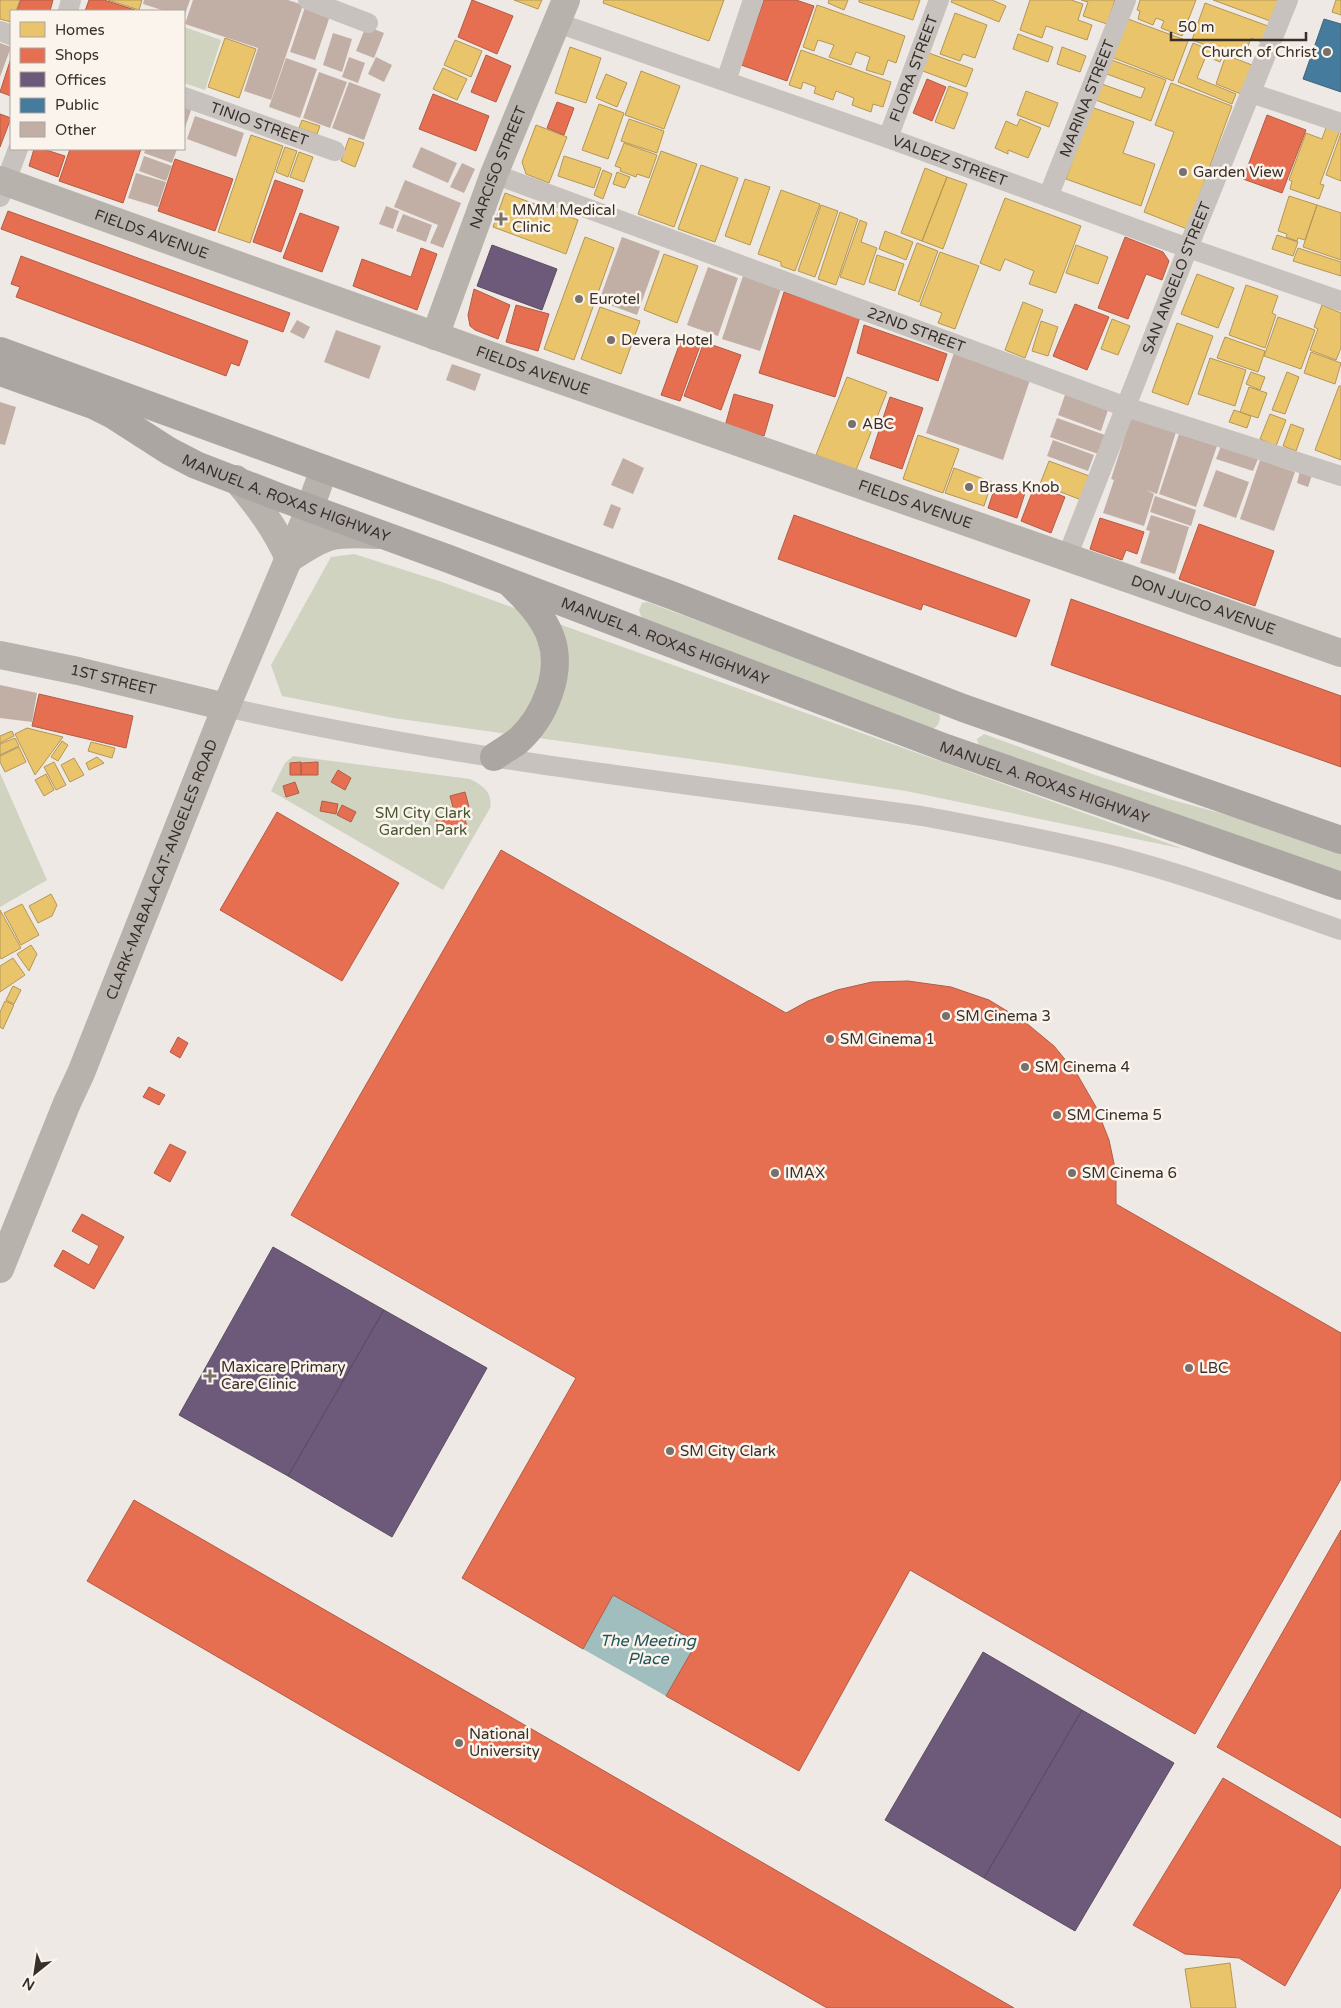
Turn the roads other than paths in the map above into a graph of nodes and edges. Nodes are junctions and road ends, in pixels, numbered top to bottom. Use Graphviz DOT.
graph roads {
  1 [pos="308,0"];
  2 [pos="753,0"];
  3 [pos="940,0"];
  4 [pos="1126,0"];
  5 [pos="1288,0"];
  6 [pos="562,12"];
  7 [pos="368,23"];
  8 [pos="726,81"];
  9 [pos="1251,94"];
  10 [pos="185,97"];
  11 [pos="1341,123"];
  12 [pos="888,138"];
  13 [pos="18,150"];
  14 [pos="335,151"];
  15 [pos="494,174"];
  16 [pos="2,186"];
  17 [pos="1048,197"];
  18 [pos="1188,248"];
  19 [pos="1341,301"];
  20 [pos="435,336"];
  21 [pos="0,351"];
  22 [pos="0,372"];
  23 [pos="1126,407"];
  24 [pos="324,469"];
  25 [pos="1341,476"];
  26 [pos="236,480"];
  27 [pos="310,508"];
  28 [pos="385,535"];
  29 [pos="1067,557"];
  30 [pos="289,559"];
  31 [pos="510,582"];
  32 [pos="1341,653"];
  33 [pos="0,655"];
  34 [pos="226,707"];
  35 [pos="494,757"];
  36 [pos="975,758"];
  37 [pos="1185,786"];
  38 [pos="1341,840"];
  39 [pos="1341,886"];
  40 [pos="1341,930"];
  41 [pos="0,1269"];
  1 -- 7 [label="street"];
  2 -- 8 [label="street"];
  3 -- 12 [label="street, FLORA STREET"];
  4 -- 17 [label="street, MARINA STREET"];
  5 -- 9 [label="street, SAN ANGELO STREET"];
  6 -- 8 [label="street, VALDEZ STREET"];
  6 -- 15 [label="main road, NARCISO STREET"];
  8 -- 12 [label="street, VALDEZ STREET"];
  9 -- 11 [label="street"];
  9 -- 18 [label="street, SAN ANGELO STREET"];
  10 -- 14 [label="street, TINIO STREET"];
  12 -- 17 [label="street, VALDEZ STREET"];
  13 -- 16 [label="street"];
  15 -- 20 [label="main road, NARCISO STREET"];
  15 -- 23 [label="street, 22ND STREET"];
  16 -- 20 [label="main road, FIELDS AVENUE"];
  17 -- 18 [label="street, VALDEZ STREET"];
  18 -- 19 [label="street, VALDEZ STREET"];
  18 -- 23 [label="street, SAN ANGELO STREET"];
  20 -- 29 [label="main road, FIELDS AVENUE"];
  21 -- 24 [label="main road"];
  22 -- 26 [label="main road, MANUEL A. ROXAS HIGHWAY"];
  23 -- 25 [label="street, 22ND STREET"];
  23 -- 29 [label="street, SAN ANGELO STREET"];
  24 -- 27 [label="main road, CLARK-MABALACAT-ANGELES ROAD"];
  24 -- 37 [label="main road"];
  26 -- 27 [label="main road, MANUEL A. ROXAS HIGHWAY"];
  26 -- 30 [label="main road"];
  27 -- 28 [label="main road, MANUEL A. ROXAS HIGHWAY"];
  27 -- 30 [label="main road, CLARK-MABALACAT-ANGELES ROAD"];
  28 -- 30 [label="main road"];
  28 -- 31 [label="main road, MANUEL A. ROXAS HIGHWAY"];
  29 -- 32 [label="main road, DON JUICO AVENUE"];
  30 -- 34 [label="main road, CLARK-MABALACAT-ANGELES ROAD"];
  31 -- 35 [label="main road"];
  31 -- 36 [label="main road, MANUEL A. ROXAS HIGHWAY"];
  33 -- 34 [label="main road, 1ST STREET"];
  34 -- 35 [label="street"];
  34 -- 41 [label="main road, CLARK-MABALACAT-ANGELES ROAD"];
  35 -- 40 [label="street"];
  36 -- 37 [label="main road"];
  36 -- 39 [label="main road, MANUEL A. ROXAS HIGHWAY"];
  37 -- 38 [label="main road"];
}
